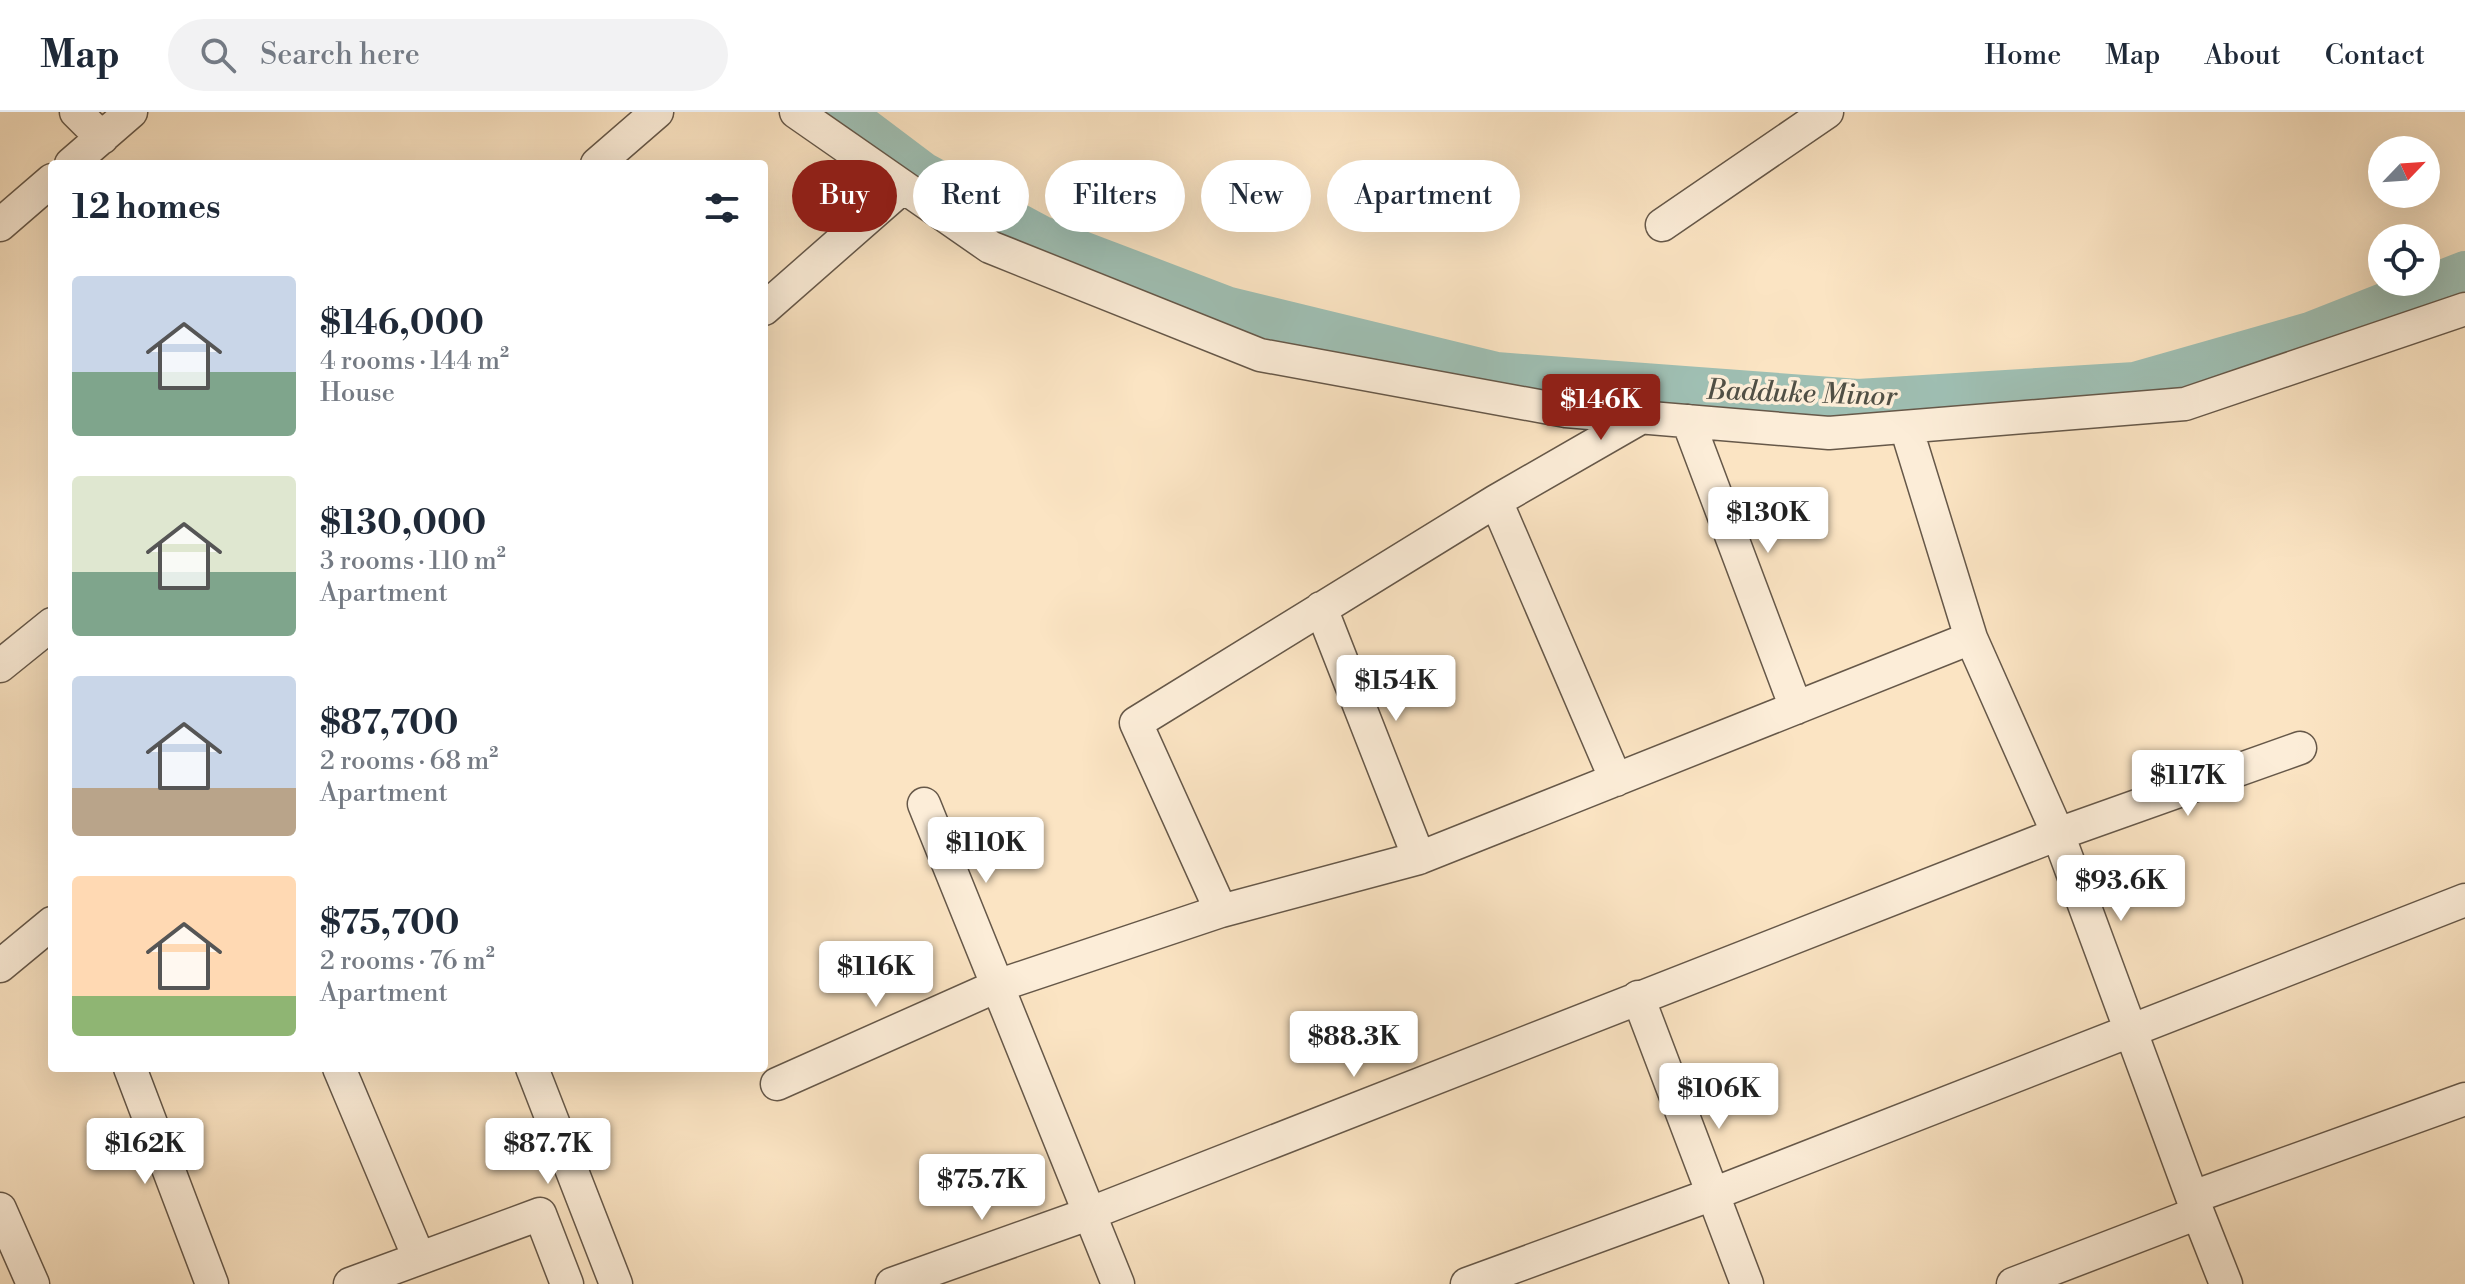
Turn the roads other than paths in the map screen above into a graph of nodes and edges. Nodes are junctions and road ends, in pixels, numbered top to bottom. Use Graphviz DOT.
graph roads {
  1 [pos="76,112"];
  2 [pos="131,112"];
  3 [pos="657,112"];
  4 [pos="796,112"];
  5 [pos="1827,112"];
  6 [pos="102,138"];
  7 [pos="76,160"];
  8 [pos="602,160"];
  9 [pos="48,183"];
  10 [pos="903,187"];
  11 [pos="0,225"];
  12 [pos="1662,225"];
  13 [pos="768,305"];
  14 [pos="2465,309"];
  15 [pos="1642,417"];
  16 [pos="1688,421"];
  17 [pos="1906,427"];
  18 [pos="1496,501"];
  19 [pos="1321,608"];
  20 [pos="48,627"];
  21 [pos="1971,638"];
  22 [pos="0,666"];
  23 [pos="1796,708"];
  24 [pos="2300,748"];
  25 [pos="1616,780"];
  26 [pos="924,804"];
  27 [pos="2058,834"];
  28 [pos="1419,858"];
  29 [pos="2465,900"];
  30 [pos="1221,911"];
  31 [pos="48,926"];
  32 [pos="0,966"];
  33 [pos="997,986"];
  34 [pos="1638,997"];
  35 [pos="2131,1031"];
  36 [pos="132,1072"];
  37 [pos="341,1072"];
  38 [pos="534,1072"];
  39 [pos="777,1084"];
  40 [pos="2465,1099"];
  41 [pos="1713,1194"];
  42 [pos="2195,1205"];
  43 [pos="0,1209"];
  44 [pos="1091,1213"];
  45 [pos="419,1258"];
  46 [pos="33,1284"];
  47 [pos="212,1284"];
  48 [pos="350,1284"];
  49 [pos="567,1284"];
  50 [pos="616,1284"];
  51 [pos="892,1284"];
  52 [pos="1118,1284"];
  53 [pos="1467,1284"];
  54 [pos="1747,1284"];
  55 [pos="2013,1284"];
  56 [pos="2226,1284"];
  1 -- 6 [label="street"];
  2 -- 6 [label="street"];
  3 -- 8 [label="street"];
  4 -- 10 [label="street"];
  5 -- 12 [label="street"];
  6 -- 7 [label="street"];
  9 -- 11 [label="street"];
  10 -- 13 [label="street"];
  10 -- 15 [label="street"];
  14 -- 17 [label="street"];
  15 -- 16 [label="street"];
  15 -- 18 [label="street"];
  16 -- 17 [label="street"];
  16 -- 23 [label="street"];
  17 -- 21 [label="street"];
  18 -- 19 [label="street"];
  18 -- 25 [label="street"];
  19 -- 28 [label="street"];
  19 -- 30 [label="street"];
  20 -- 22 [label="street"];
  21 -- 23 [label="street"];
  21 -- 27 [label="street"];
  23 -- 25 [label="street"];
  24 -- 27 [label="street"];
  25 -- 28 [label="street"];
  26 -- 33 [label="street"];
  27 -- 34 [label="street"];
  27 -- 35 [label="street"];
  28 -- 30 [label="street"];
  29 -- 35 [label="street"];
  30 -- 33 [label="street"];
  31 -- 32 [label="street"];
  33 -- 39 [label="street"];
  33 -- 44 [label="street"];
  34 -- 41 [label="street"];
  34 -- 44 [label="street"];
  35 -- 41 [label="street"];
  35 -- 42 [label="street"];
  36 -- 47 [label="street"];
  37 -- 45 [label="street"];
  38 -- 50 [label="street"];
  40 -- 42 [label="street"];
  41 -- 53 [label="street"];
  41 -- 54 [label="street"];
  42 -- 55 [label="street"];
  42 -- 56 [label="street"];
  43 -- 46 [label="street"];
  44 -- 51 [label="street"];
  44 -- 52 [label="street"];
  45 -- 48 [label="street"];
  45 -- 49 [label="street"];
}
